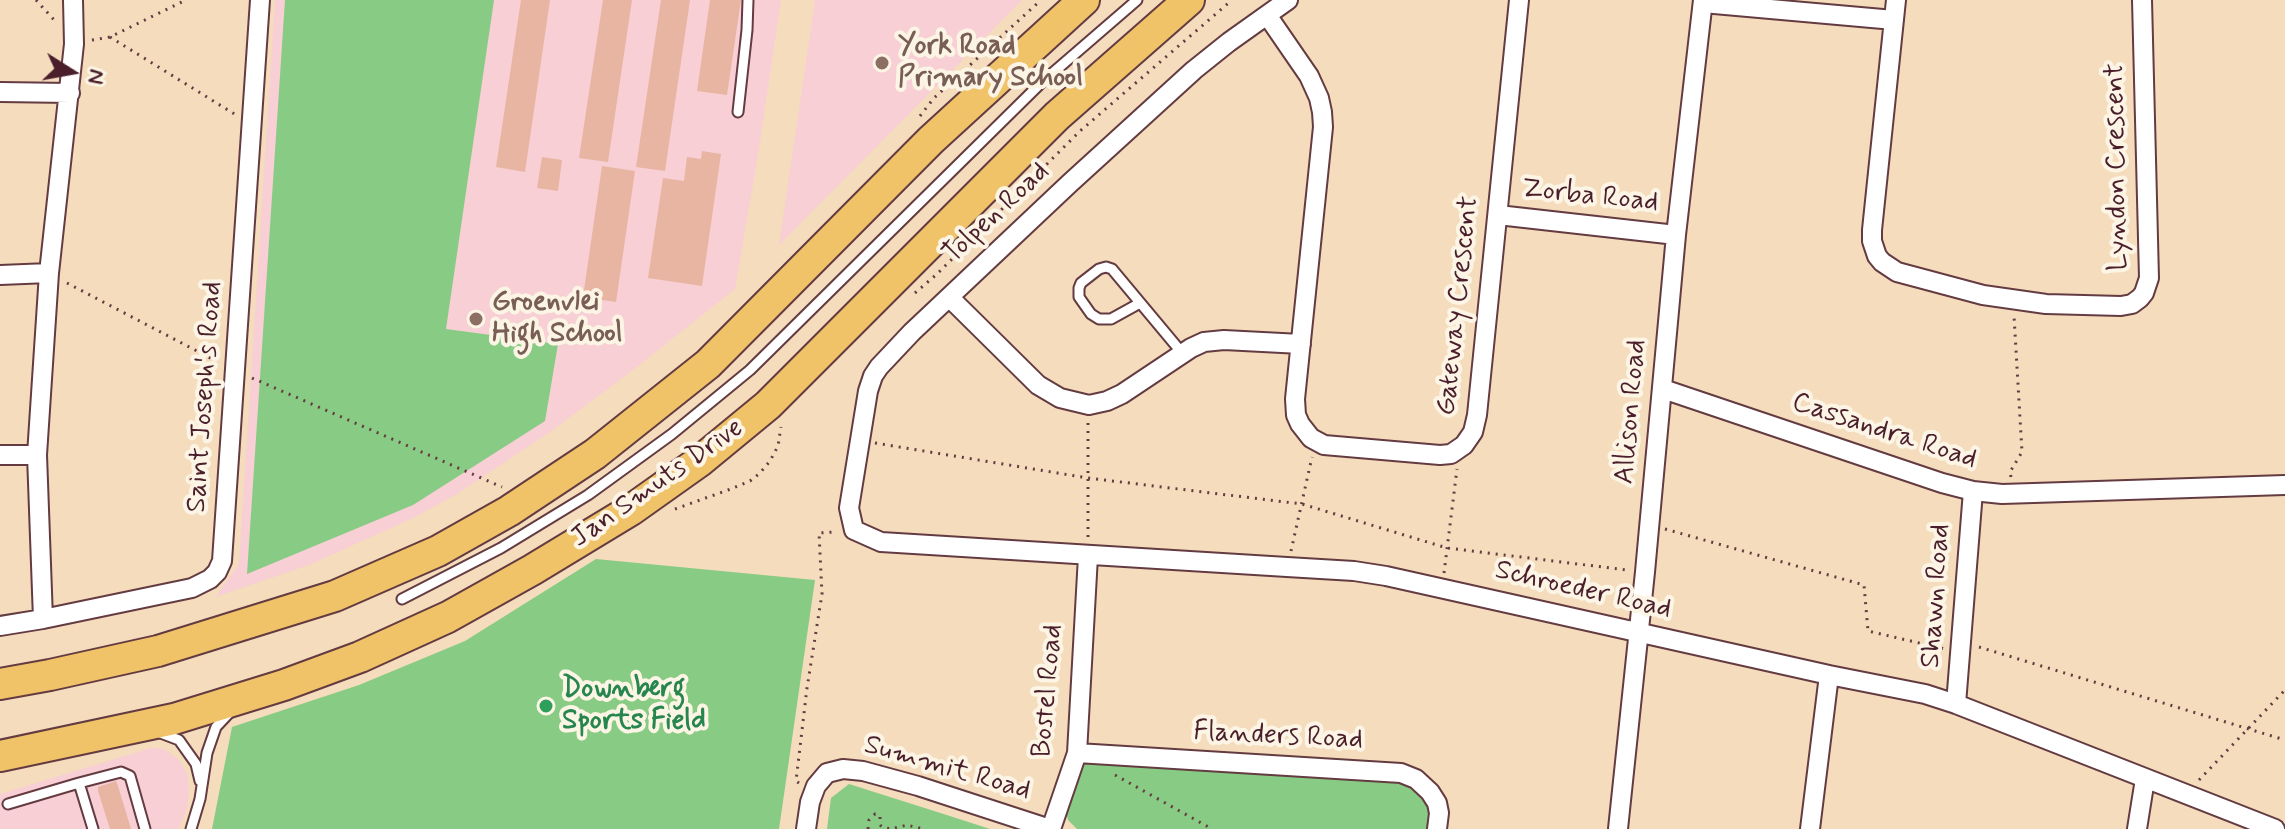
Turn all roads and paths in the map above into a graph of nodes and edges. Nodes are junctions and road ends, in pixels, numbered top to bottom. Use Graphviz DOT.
graph roads {
  1 [pos="36,0"];
  2 [pos="73,0"];
  3 [pos="186,0"];
  4 [pos="260,0"];
  5 [pos="748,0"];
  6 [pos="1084,0"];
  7 [pos="1137,0"];
  8 [pos="1189,0"];
  9 [pos="1232,0"];
  10 [pos="1288,0"];
  11 [pos="1519,0"];
  12 [pos="1896,0"];
  13 [pos="2142,0"];
  14 [pos="1703,2"];
  15 [pos="1267,15"];
  16 [pos="1894,20"];
  17 [pos="110,37"];
  18 [pos="74,44"];
  19 [pos="0,92"];
  20 [pos="70,93"];
  21 [pos="738,112"];
  22 [pos="252,125"];
  23 [pos="1498,215"];
  24 [pos="1676,235"];
  25 [pos="49,273"];
  26 [pos="0,275"];
  27 [pos="907,297"];
  28 [pos="949,297"];
  29 [pos="2017,301"];
  30 [pos="1140,303"];
  31 [pos="1301,344"];
  32 [pos="1183,354"];
  33 [pos="236,371"];
  34 [pos="1663,389"];
  35 [pos="1089,405"];
  36 [pos="860,440"];
  37 [pos="1316,442"];
  38 [pos="1459,449"];
  39 [pos="0,455"];
  40 [pos="37,455"];
  41 [pos="1088,478"];
  42 [pos="2285,485"];
  43 [pos="1973,491"];
  44 [pos="2002,494"];
  45 [pos="527,498"];
  46 [pos="1302,504"];
  47 [pos="1650,525"];
  48 [pos="854,530"];
  49 [pos="1447,548"];
  50 [pos="1088,556"];
  51 [pos="1287,567"];
  52 [pos="1645,572"];
  53 [pos="1442,588"];
  54 [pos="402,599"];
  55 [pos="43,619"];
  56 [pos="0,626"];
  57 [pos="1639,632"];
  58 [pos="1962,648"];
  59 [pos="1829,675"];
  60 [pos="0,684"];
  61 [pos="2285,690"];
  62 [pos="245,696"];
  63 [pos="1956,704"];
  64 [pos="2249,727"];
  65 [pos="135,728"];
  66 [pos="2285,740"];
  67 [pos="1077,753"];
  68 [pos="0,756"];
  69 [pos="2145,779"];
  70 [pos="79,783"];
  71 [pos="201,784"];
  72 [pos="813,794"];
  73 [pos="2186,794"];
  74 [pos="8,804"];
  75 [pos="93,829"];
  76 [pos="145,829"];
  77 [pos="191,829"];
  78 [pos="806,829"];
  79 [pos="868,829"];
  80 [pos="923,829"];
  81 [pos="1051,829"];
  82 [pos="1212,829"];
  83 [pos="1437,829"];
  84 [pos="1618,829"];
  85 [pos="1810,829"];
  86 [pos="2137,829"];
  87 [pos="2275,829"];
  1 -- 18 [label="path"];
  2 -- 18 [label="street"];
  3 -- 17 [label="path"];
  4 -- 22 [label="street, Saint Joseph's Road"];
  5 -- 21 [label="lane"];
  6 -- 45 [label="main road"];
  7 -- 54 [label="lane"];
  8 -- 62 [label="main road, Jan Smuts Drive"];
  9 -- 27 [label="path"];
  10 -- 15 [label="street, Tolpen Road"];
  11 -- 23 [label="street, Gateway Crescent"];
  12 -- 16 [label="street, Lyndon Crescent"];
  13 -- 29 [label="street, Lyndon Crescent"];
  14 -- 16 [label="street"];
  14 -- 24 [label="street, Allison Road"];
  15 -- 28 [label="street, Tolpen Road"];
  15 -- 31 [label="street"];
  16 -- 29 [label="street, Lyndon Crescent"];
  17 -- 18 [label="path"];
  17 -- 22 [label="path"];
  18 -- 20 [label="street"];
  19 -- 20 [label="street"];
  20 -- 25 [label="street"];
  22 -- 33 [label="street, Saint Joseph's Road"];
  23 -- 24 [label="street, Zorba Road"];
  23 -- 38 [label="street, Gateway Crescent"];
  24 -- 34 [label="street, Allison Road"];
  25 -- 26 [label="street"];
  25 -- 33 [label="path"];
  25 -- 40 [label="street"];
  28 -- 35 [label="street"];
  28 -- 36 [label="street, Tolpen Road"];
  29 -- 44 [label="path"];
  30 -- 30 [label="lane"];
  30 -- 32 [label="lane"];
  31 -- 32 [label="street"];
  31 -- 37 [label="street"];
  32 -- 35 [label="street"];
  33 -- 45 [label="path"];
  33 -- 55 [label="street, Saint Joseph's Road"];
  34 -- 43 [label="street, Cassandra Road"];
  34 -- 47 [label="street, Allison Road"];
  35 -- 41 [label="path"];
  36 -- 41 [label="path"];
  36 -- 48 [label="street, Tolpen Road"];
  37 -- 38 [label="street, Gateway Crescent"];
  37 -- 46 [label="path"];
  38 -- 49 [label="path"];
  39 -- 40 [label="street"];
  40 -- 55 [label="street"];
  41 -- 46 [label="path"];
  41 -- 50 [label="path"];
  42 -- 44 [label="street, Cassandra Road"];
  43 -- 44 [label="street, Cassandra Road"];
  43 -- 58 [label="street, Shawn Road"];
  45 -- 60 [label="main road"];
  46 -- 49 [label="path"];
  46 -- 51 [label="path"];
  47 -- 52 [label="street, Allison Road"];
  47 -- 58 [label="path"];
  48 -- 50 [label="street, Schroeder Road"];
  48 -- 72 [label="path"];
  49 -- 52 [label="path"];
  49 -- 53 [label="path"];
  50 -- 51 [label="street, Schroeder Road"];
  50 -- 67 [label="street, Bostel Road"];
  51 -- 53 [label="street, Schroeder Road"];
  52 -- 57 [label="street, Allison Road"];
  53 -- 57 [label="street, Schroeder Road"];
  55 -- 56 [label="street, Saint Joseph's Road"];
  57 -- 59 [label="street, Schroeder Road"];
  57 -- 84 [label="street, Allison Road"];
  58 -- 63 [label="street, Shawn Road"];
  58 -- 64 [label="path"];
  59 -- 63 [label="street, Schroeder Road"];
  59 -- 85 [label="street"];
  61 -- 64 [label="path"];
  62 -- 65 [label="main road, Jan Smuts Drive"];
  62 -- 71 [label="lane"];
  63 -- 69 [label="street, Schroeder Road"];
  64 -- 66 [label="path"];
  64 -- 73 [label="path"];
  65 -- 68 [label="main road, Jan Smuts Drive"];
  65 -- 71 [label="lane"];
  67 -- 81 [label="street, Bostel Road"];
  67 -- 82 [label="path"];
  67 -- 83 [label="street, Flanders Road"];
  69 -- 73 [label="street, Schroeder Road"];
  69 -- 86 [label="street"];
  70 -- 74 [label="lane"];
  70 -- 75 [label="lane"];
  70 -- 76 [label="lane"];
  71 -- 77 [label="lane"];
  72 -- 78 [label="street"];
  72 -- 81 [label="street, Summit Road"];
  73 -- 87 [label="street, Schroeder Road"];
  79 -- 80 [label="path"];
}
